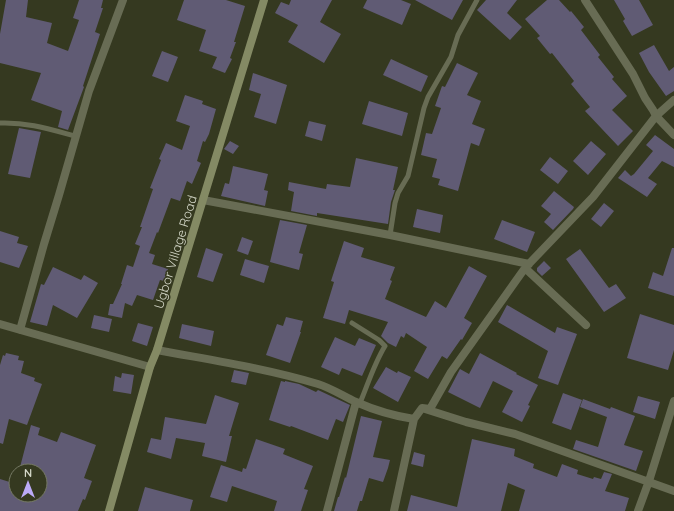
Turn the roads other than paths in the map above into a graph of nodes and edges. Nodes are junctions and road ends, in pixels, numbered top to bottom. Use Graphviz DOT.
graph roads {
  1 [pos="123,0"];
  2 [pos="264,0"];
  3 [pos="477,0"];
  4 [pos="585,0"];
  5 [pos="674,100"];
  6 [pos="656,116"];
  7 [pos="0,123"];
  8 [pos="674,135"];
  9 [pos="75,136"];
  10 [pos="203,200"];
  11 [pos="390,235"];
  12 [pos="527,266"];
  13 [pos="0,324"];
  14 [pos="352,324"];
  15 [pos="586,326"];
  16 [pos="20,330"];
  17 [pos="157,350"];
  18 [pos="150,367"];
  19 [pos="674,401"];
  20 [pos="358,403"];
  21 [pos="422,408"];
  22 [pos="414,419"];
  23 [pos="649,481"];
  24 [pos="674,491"];
  25 [pos="109,511"];
  26 [pos="327,511"];
  27 [pos="394,511"];
  28 [pos="638,511"];
  1 -- 9 [label="street"];
  2 -- 10 [label="street, Ugbor Village Road"];
  3 -- 11 [label="lane"];
  4 -- 6 [label="street"];
  5 -- 6 [label="street"];
  6 -- 8 [label="street"];
  6 -- 12 [label="street"];
  7 -- 9 [label="lane"];
  9 -- 16 [label="street"];
  10 -- 11 [label="street"];
  10 -- 17 [label="street, Ugbor Village Road"];
  11 -- 12 [label="street"];
  12 -- 15 [label="street"];
  12 -- 21 [label="street"];
  13 -- 16 [label="street"];
  14 -- 20 [label="lane"];
  16 -- 18 [label="street"];
  17 -- 18 [label="street, Ugbor Village Road"];
  17 -- 20 [label="street"];
  18 -- 25 [label="street, Ugbor Village Road"];
  19 -- 23 [label="street"];
  20 -- 22 [label="street"];
  20 -- 26 [label="street"];
  21 -- 22 [label="street"];
  21 -- 23 [label="street"];
  22 -- 27 [label="street"];
  23 -- 24 [label="street"];
  23 -- 28 [label="street"];
}
